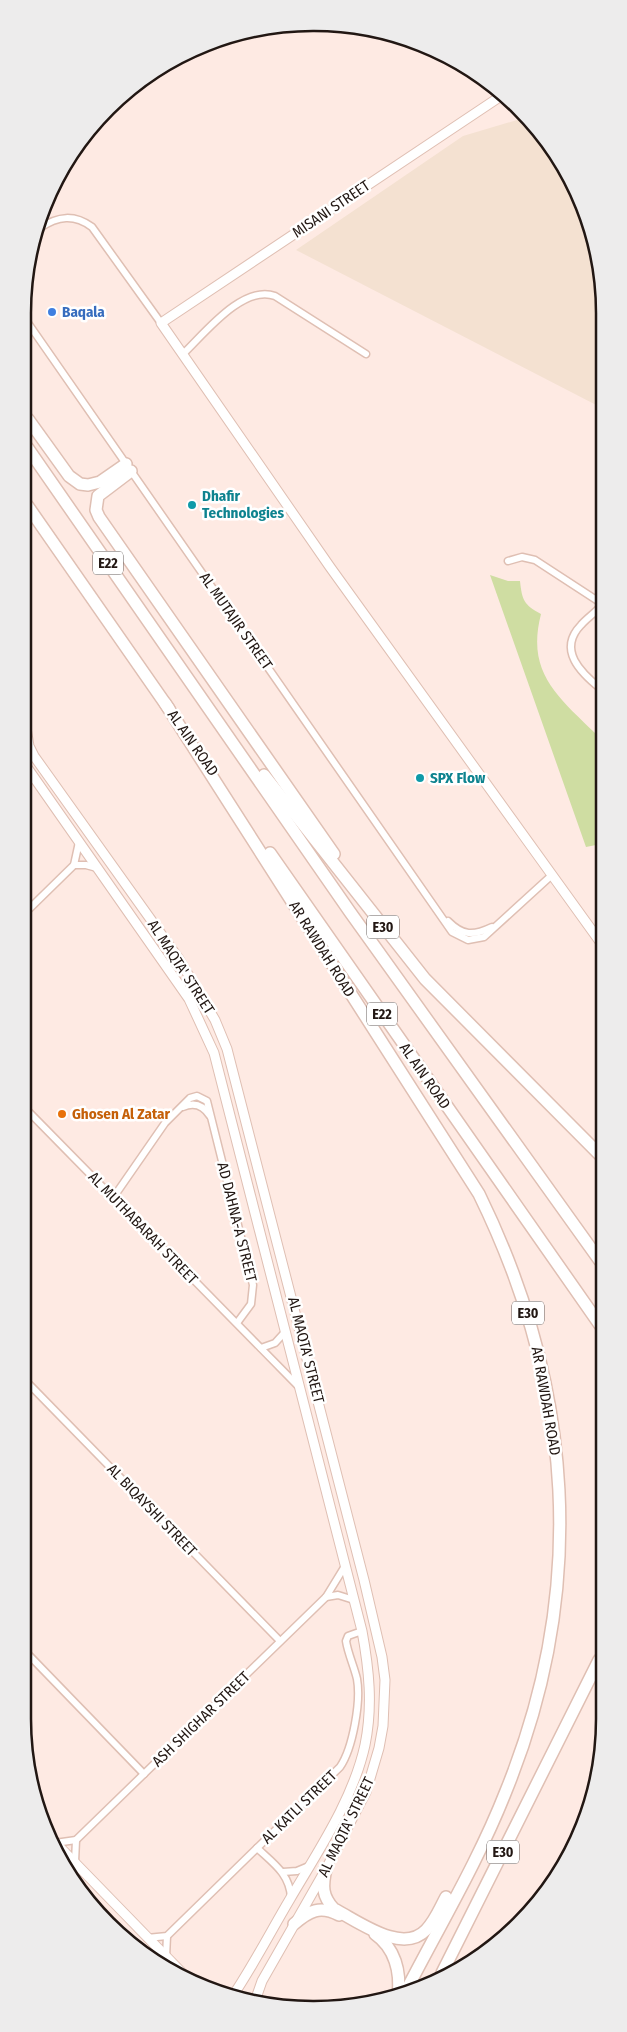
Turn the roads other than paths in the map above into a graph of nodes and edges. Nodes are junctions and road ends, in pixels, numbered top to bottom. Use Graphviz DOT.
graph roads {
  1 [pos="497,99"];
  2 [pos="46,224"];
  3 [pos="161,323"];
  4 [pos="31,327"];
  5 [pos="183,354"];
  6 [pos="366,354"];
  7 [pos="31,423"];
  8 [pos="31,453"];
  9 [pos="129,467"];
  10 [pos="31,511"];
  11 [pos="508,561"];
  12 [pos="596,601"];
  13 [pos="596,609"];
  14 [pos="188,678"];
  15 [pos="596,684"];
  16 [pos="165,703"];
  17 [pos="31,750"];
  18 [pos="31,773"];
  19 [pos="79,842"];
  20 [pos="74,865"];
  21 [pos="97,868"];
  22 [pos="552,875"];
  23 [pos="31,907"];
  24 [pos="596,937"];
  25 [pos="398,946"];
  26 [pos="31,1114"];
  27 [pos="596,1152"];
  28 [pos="113,1198"];
  29 [pos="255,1213"];
  30 [pos="271,1213"];
  31 [pos="596,1255"];
  32 [pos="596,1319"];
  33 [pos="236,1324"];
  34 [pos="286,1332"];
  35 [pos="260,1348"];
  36 [pos="31,1386"];
  37 [pos="301,1389"];
  38 [pos="326,1488"];
  39 [pos="343,1495"];
  40 [pos="345,1565"];
  41 [pos="326,1597"];
  42 [pos="354,1600"];
  43 [pos="362,1631"];
  44 [pos="280,1641"];
  45 [pos="31,1657"];
  46 [pos="596,1666"];
  47 [pos="144,1774"];
  48 [pos="487,1834"];
  49 [pos="59,1840"];
  50 [pos="76,1840"];
  51 [pos="256,1848"];
  52 [pos="66,1854"];
  53 [pos="74,1862"];
  54 [pos="310,1866"];
  55 [pos="326,1869"];
  56 [pos="283,1872"];
  57 [pos="291,1898"];
  58 [pos="294,1924"];
  59 [pos="167,1936"];
  60 [pos="146,1938"];
  61 [pos="166,1958"];
  62 [pos="169,1961"];
  63 [pos="444,1969"];
  64 [pos="410,1984"];
  65 [pos="399,1987"];
  66 [pos="236,1990"];
  67 [pos="257,1995"];
  1 -- 3 [label="street, MISANI STREET"];
  2 -- 3 [label="street"];
  3 -- 5 [label="street"];
  4 -- 9 [label="street, AL MUTAJIR STREET"];
  5 -- 6 [label="street"];
  5 -- 22 [label="street"];
  7 -- 9 [label="highway"];
  8 -- 14 [label="highway, E22"];
  9 -- 22 [label="street, AL MUTAJIR STREET"];
  9 -- 25 [label="highway"];
  10 -- 16 [label="highway, E22"];
  11 -- 12 [label="street"];
  13 -- 15 [label="street"];
  14 -- 25 [label="highway, E30"];
  14 -- 31 [label="highway, E22"];
  16 -- 32 [label="highway, AL AIN ROAD / E22"];
  16 -- 48 [label="highway, AR RAWDAH ROAD / E30"];
  17 -- 30 [label="street, AL MAQTA' STREET"];
  18 -- 19 [label="street, AL MAQTA' STREET"];
  19 -- 20 [label="street"];
  19 -- 21 [label="street, AL MAQTA' STREET"];
  20 -- 21 [label="street"];
  20 -- 23 [label="street"];
  21 -- 29 [label="street, AL MAQTA' STREET"];
  22 -- 24 [label="street"];
  25 -- 27 [label="highway, E30"];
  26 -- 28 [label="street, AL MUTHABARAH STREET"];
  28 -- 33 [label="street, AL MUTHABARAH STREET"];
  28 -- 33 [label="street, AD DAHNA-A STREET"];
  29 -- 30 [label="street"];
  29 -- 34 [label="street, AL MAQTA' STREET"];
  30 -- 39 [label="street, AL MAQTA' STREET"];
  33 -- 35 [label="street, AL MUTHABARAH STREET"];
  34 -- 35 [label="street"];
  34 -- 37 [label="street, AL MAQTA' STREET"];
  35 -- 37 [label="street, AL MUTHABARAH STREET"];
  36 -- 44 [label="street, AL BIQAYSHI STREET"];
  37 -- 38 [label="street, AL MAQTA' STREET"];
  38 -- 39 [label="street"];
  38 -- 40 [label="street, AL MAQTA' STREET"];
  39 -- 55 [label="street, AL MAQTA' STREET"];
  40 -- 41 [label="street, ASH SHIGHAR STREET"];
  40 -- 42 [label="street, AL MAQTA' STREET"];
  41 -- 42 [label="street"];
  41 -- 44 [label="street, ASH SHIGHAR STREET"];
  42 -- 43 [label="street, AL MAQTA' STREET"];
  43 -- 51 [label="street, AL KATLI STREET"];
  43 -- 54 [label="street, AL MAQTA' STREET"];
  44 -- 47 [label="street, ASH SHIGHAR STREET"];
  45 -- 47 [label="street"];
  46 -- 63 [label="highway, E30"];
  47 -- 50 [label="street, ASH SHIGHAR STREET"];
  48 -- 55 [label="highway"];
  48 -- 64 [label="highway, AR RAWDAH ROAD / E30"];
  49 -- 50 [label="street"];
  50 -- 53 [label="street"];
  51 -- 56 [label="street, AL KATLI STREET"];
  51 -- 59 [label="street, AL KATLI STREET"];
  52 -- 53 [label="street"];
  53 -- 60 [label="street"];
  54 -- 56 [label="street"];
  54 -- 57 [label="street, AL MAQTA' STREET"];
  55 -- 58 [label="street, AL MAQTA' STREET"];
  56 -- 57 [label="street"];
  57 -- 66 [label="street, AL MAQTA' STREET"];
  58 -- 65 [label="highway"];
  58 -- 67 [label="street, AL MAQTA' STREET"];
  59 -- 60 [label="street"];
  59 -- 61 [label="street"];
  60 -- 61 [label="street"];
  61 -- 62 [label="street"];
}
